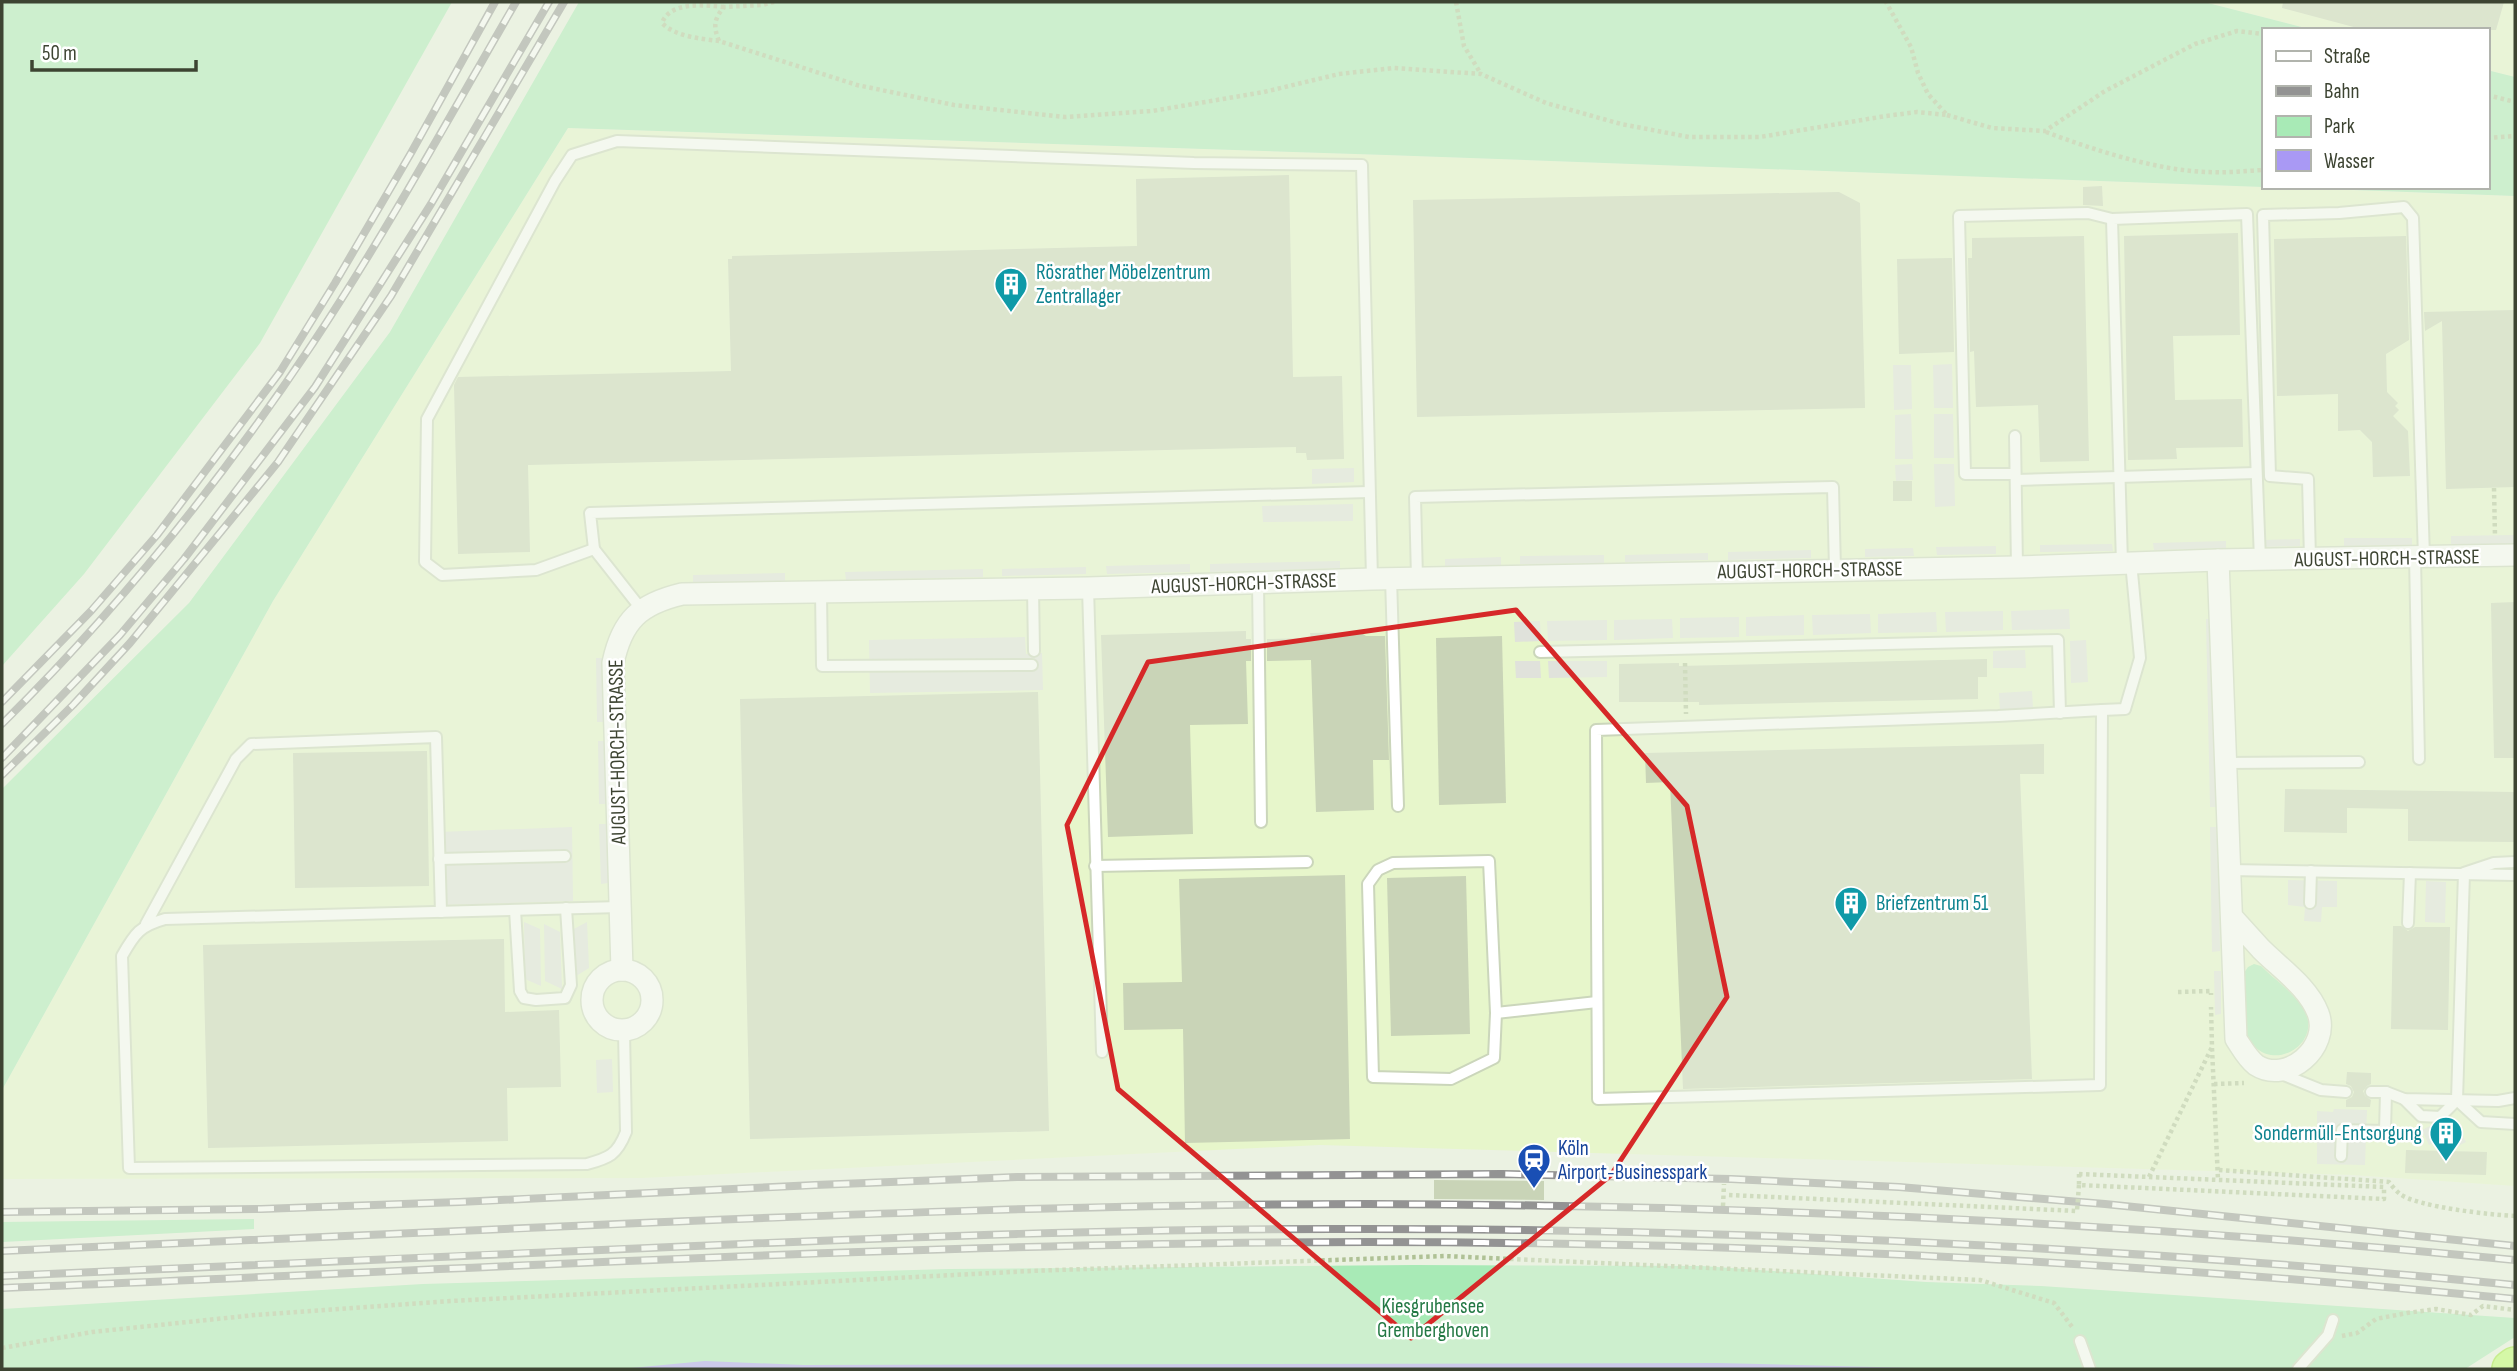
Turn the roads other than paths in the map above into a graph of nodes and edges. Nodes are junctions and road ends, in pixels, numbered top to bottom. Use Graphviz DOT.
graph roads {
  1 [pos="2247,214"];
  2 [pos="2263,215"];
  3 [pos="2112,219"];
  4 [pos="2015,436"];
  5 [pos="2256,473"];
  6 [pos="2015,477"];
  7 [pos="2120,478"];
  8 [pos="1369,492"];
  9 [pos="594,549"];
  10 [pos="2505,555"];
  11 [pos="2420,557"];
  12 [pos="2310,559"];
  13 [pos="2217,560"];
  14 [pos="2260,560"];
  15 [pos="2126,562"];
  16 [pos="2017,567"];
  17 [pos="1835,569"];
  18 [pos="1382,578"];
  19 [pos="1417,578"];
  20 [pos="1258,582"];
  21 [pos="1088,588"];
  22 [pos="1033,589"];
  23 [pos="821,592"];
  24 [pos="642,610"];
  25 [pos="1034,651"];
  26 [pos="1540,652"];
  27 [pos="1032,665"];
  28 [pos="2102,710"];
  29 [pos="2060,713"];
  30 [pos="2419,759"];
  31 [pos="2359,762"];
  32 [pos="2225,763"];
  33 [pos="1398,806"];
  34 [pos="1261,822"];
  35 [pos="565,856"];
  36 [pos="439,859"];
  37 [pos="1307,862"];
  38 [pos="2515,862"];
  39 [pos="1095,866"];
  40 [pos="2228,870"];
  41 [pos="2311,871"];
  42 [pos="2410,873"];
  43 [pos="2464,873"];
  44 [pos="2515,875"];
  45 [pos="2311,903"];
  46 [pos="620,907"];
  47 [pos="566,908"];
  48 [pos="516,910"];
  49 [pos="441,912"];
  50 [pos="2232,916"];
  51 [pos="2408,923"];
  52 [pos="146,924"];
  53 [pos="622,970"];
  54 [pos="1597,1002"];
  55 [pos="1496,1013"];
  56 [pos="624,1031"];
  57 [pos="1102,1052"];
  58 [pos="2273,1071"];
  59 [pos="2346,1092"];
  60 [pos="2371,1092"];
  61 [pos="2386,1092"];
  62 [pos="2515,1098"];
  63 [pos="2404,1099"];
  64 [pos="2457,1100"];
  65 [pos="2515,1124"];
  66 [pos="2341,1156"];
  67 [pos="2333,1320"];
  68 [pos="2080,1342"];
  69 [pos="2090,1369"];
  70 [pos="2298,1369"];
  1 -- 2 [label="lane"];
  1 -- 3 [label="lane"];
  1 -- 5 [label="lane"];
  2 -- 11 [label="lane"];
  2 -- 12 [label="lane"];
  3 -- 6 [label="lane"];
  3 -- 7 [label="lane"];
  4 -- 6 [label="lane"];
  5 -- 7 [label="lane"];
  5 -- 14 [label="lane"];
  6 -- 7 [label="lane"];
  6 -- 16 [label="lane"];
  7 -- 15 [label="lane"];
  8 -- 9 [label="lane"];
  8 -- 9 [label="lane"];
  8 -- 18 [label="lane"];
  9 -- 24 [label="lane"];
  10 -- 11 [label="street, AUGUST-HORCH-STRASSE"];
  11 -- 12 [label="street, AUGUST-HORCH-STRASSE"];
  11 -- 30 [label="lane"];
  12 -- 14 [label="street, AUGUST-HORCH-STRASSE"];
  13 -- 14 [label="street, AUGUST-HORCH-STRASSE"];
  13 -- 15 [label="street, AUGUST-HORCH-STRASSE"];
  13 -- 32 [label="street"];
  15 -- 16 [label="street, AUGUST-HORCH-STRASSE"];
  15 -- 28 [label="lane"];
  16 -- 17 [label="street, AUGUST-HORCH-STRASSE"];
  17 -- 19 [label="street, AUGUST-HORCH-STRASSE"];
  17 -- 19 [label="lane"];
  18 -- 19 [label="street, AUGUST-HORCH-STRASSE"];
  18 -- 20 [label="street, AUGUST-HORCH-STRASSE"];
  18 -- 33 [label="lane"];
  20 -- 21 [label="street, AUGUST-HORCH-STRASSE"];
  20 -- 34 [label="lane"];
  21 -- 22 [label="street, AUGUST-HORCH-STRASSE"];
  21 -- 39 [label="lane"];
  22 -- 23 [label="street, AUGUST-HORCH-STRASSE"];
  22 -- 25 [label="lane"];
  23 -- 24 [label="street, AUGUST-HORCH-STRASSE"];
  23 -- 27 [label="lane"];
  24 -- 46 [label="street, AUGUST-HORCH-STRASSE"];
  26 -- 29 [label="lane"];
  28 -- 29 [label="lane"];
  28 -- 54 [label="lane"];
  29 -- 54 [label="lane"];
  31 -- 32 [label="lane"];
  32 -- 40 [label="street"];
  35 -- 36 [label="lane"];
  36 -- 49 [label="lane"];
  36 -- 52 [label="lane"];
  37 -- 39 [label="lane"];
  38 -- 43 [label="lane"];
  39 -- 57 [label="lane"];
  40 -- 41 [label="lane"];
  40 -- 50 [label="street"];
  41 -- 42 [label="lane"];
  41 -- 45 [label="lane"];
  42 -- 43 [label="lane"];
  42 -- 51 [label="lane"];
  43 -- 44 [label="lane"];
  43 -- 64 [label="lane"];
  46 -- 47 [label="lane"];
  46 -- 53 [label="street, AUGUST-HORCH-STRASSE"];
  47 -- 48 [label="lane"];
  47 -- 48 [label="lane"];
  48 -- 49 [label="lane"];
  49 -- 52 [label="lane"];
  50 -- 58 [label="street"];
  50 -- 58 [label="street"];
  52 -- 56 [label="lane"];
  53 -- 56 [label="street"];
  53 -- 56 [label="street"];
  54 -- 55 [label="lane"];
  55 -- 55 [label="lane"];
  58 -- 59 [label="lane"];
  60 -- 61 [label="lane"];
  61 -- 63 [label="lane"];
  61 -- 66 [label="lane"];
  62 -- 64 [label="lane"];
  63 -- 64 [label="lane"];
  63 -- 64 [label="lane"];
  64 -- 65 [label="lane"];
  67 -- 70 [label="lane"];
  68 -- 69 [label="lane"];
}
